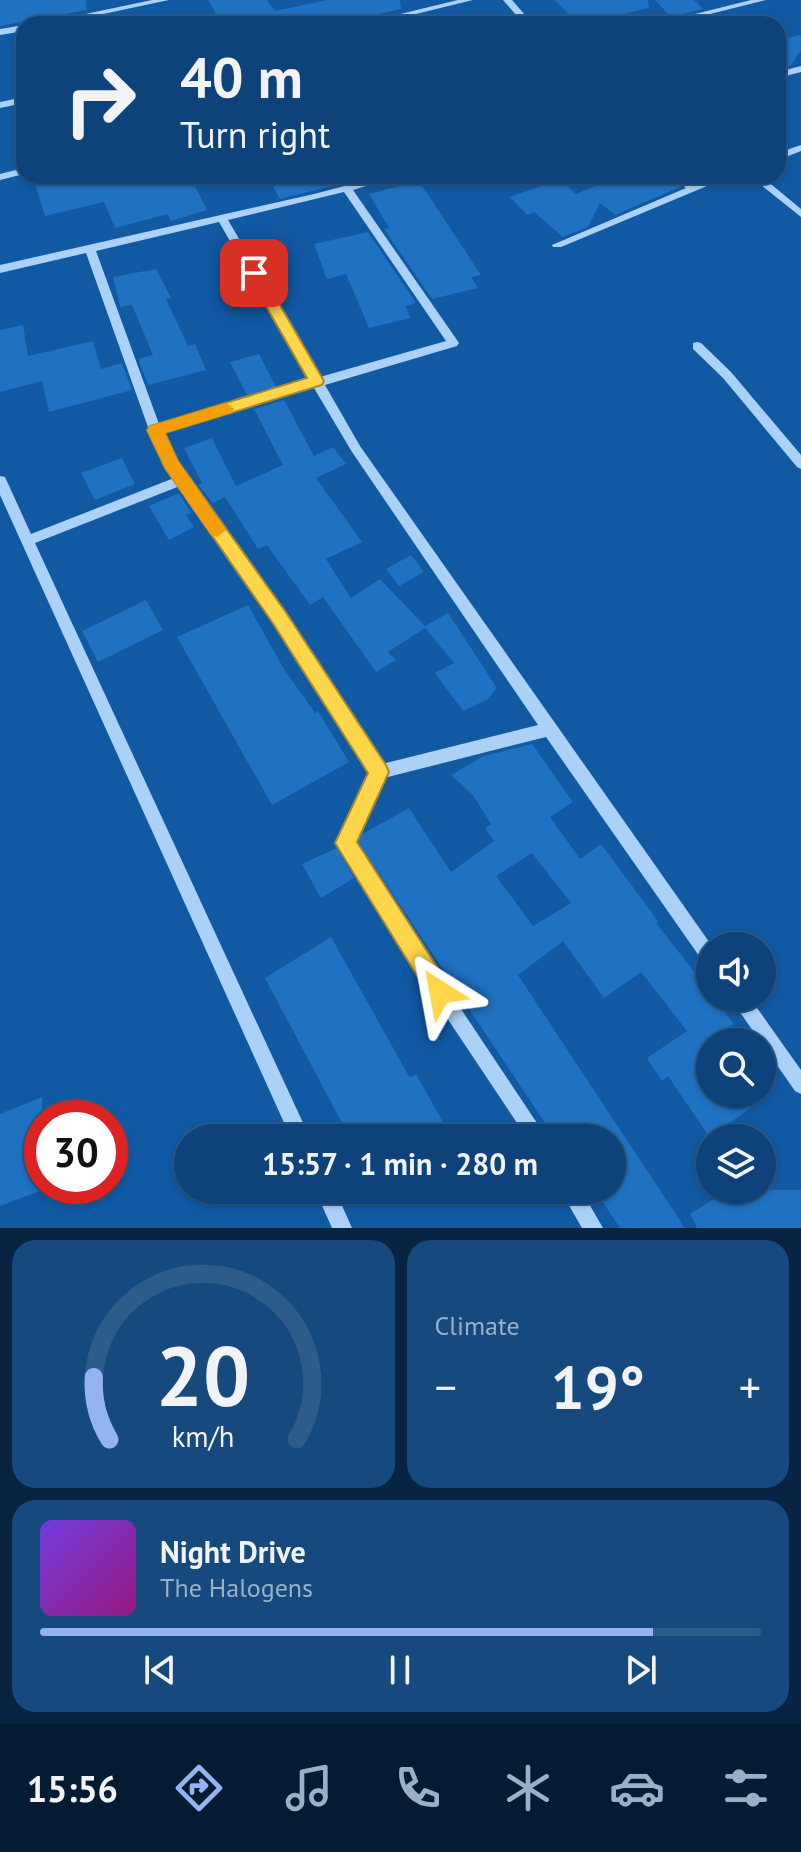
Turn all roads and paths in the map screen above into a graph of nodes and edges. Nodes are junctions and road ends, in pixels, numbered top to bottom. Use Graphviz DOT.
graph roads {
  1 [pos="165,0"];
  2 [pos="469,0"];
  3 [pos="507,0"];
  4 [pos="762,0"];
  5 [pos="83,16"];
  6 [pos="398,16"];
  7 [pos="522,16"];
  8 [pos="693,16"];
  9 [pos="365,184"];
  10 [pos="688,184"];
  11 [pos="703,184"];
  12 [pos="765,184"];
  13 [pos="692,188"];
  14 [pos="347,189"];
  15 [pos="801,214"];
  16 [pos="222,218"];
  17 [pos="557,245"];
  18 [pos="90,248"];
  19 [pos="0,269"];
  20 [pos="697,346"];
  21 [pos="317,381"];
  22 [pos="155,430"];
  23 [pos="801,464"];
  24 [pos="182,480"];
  25 [pos="0,481"];
  26 [pos="6,513"];
  27 [pos="26,541"];
  28 [pos="549,729"];
  29 [pos="379,772"];
  30 [pos="696,937"];
  31 [pos="749,1012"];
  32 [pos="801,1085"];
  33 [pos="295,1124"];
  34 [pos="529,1124"];
  35 [pos="331,1204"];
  36 [pos="578,1204"];
  37 [pos="342,1228"];
  38 [pos="593,1228"];
  1 -- 5 [label="street"];
  2 -- 6 [label="street"];
  3 -- 7 [label="street"];
  4 -- 8 [label="street"];
  9 -- 14 [label="street"];
  10 -- 13 [label="street"];
  11 -- 13 [label="street"];
  12 -- 15 [label="street"];
  13 -- 17 [label="street"];
  14 -- 16 [label="street"];
  14 -- 21 [label="street"];
  16 -- 18 [label="street"];
  16 -- 21 [label="street"];
  18 -- 19 [label="street"];
  18 -- 22 [label="street"];
  20 -- 23 [label="street"];
  21 -- 22 [label="street"];
  21 -- 28 [label="street"];
  22 -- 24 [label="street"];
  24 -- 27 [label="street"];
  24 -- 29 [label="street"];
  25 -- 26 [label="street"];
  26 -- 27 [label="street"];
  27 -- 33 [label="street"];
  28 -- 29 [label="street"];
  28 -- 30 [label="street"];
  29 -- 34 [label="street"];
  31 -- 32 [label="street"];
  35 -- 37 [label="street"];
  36 -- 38 [label="street"];
}
